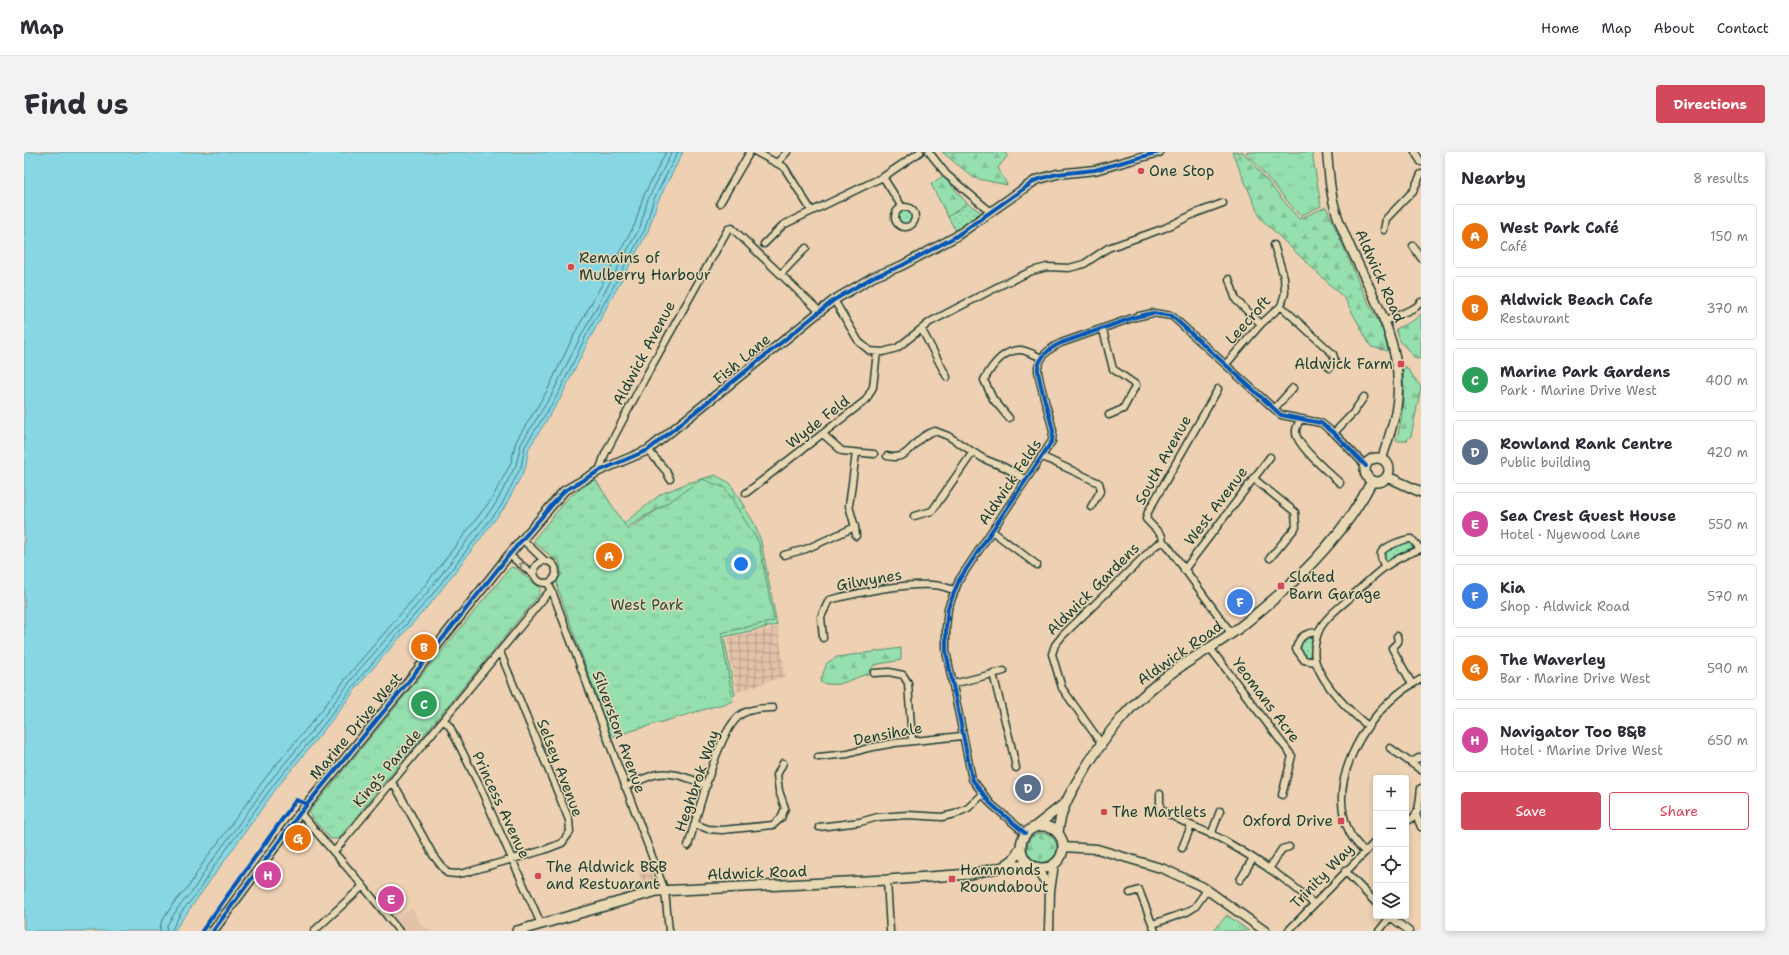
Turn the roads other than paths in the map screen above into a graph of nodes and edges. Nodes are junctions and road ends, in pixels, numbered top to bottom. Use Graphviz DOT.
graph roads {
  1 [pos="750,152"];
  2 [pos="756,152"];
  3 [pos="786,152"];
  4 [pos="920,152"];
  5 [pos="929,152"];
  6 [pos="1159,152"];
  7 [pos="1327,152"];
  8 [pos="1415,152"];
  9 [pos="1421,162"];
  10 [pos="777,163"];
  11 [pos="1421,174"];
  12 [pos="883,177"];
  13 [pos="720,203"];
  14 [pos="1223,203"];
  15 [pos="902,207"];
  16 [pos="811,210"];
  17 [pos="991,212"];
  18 [pos="1384,230"];
  19 [pos="764,244"];
  20 [pos="1274,245"];
  21 [pos="1412,246"];
  22 [pos="806,248"];
  23 [pos="1421,258"];
  24 [pos="781,274"];
  25 [pos="1229,279"];
  26 [pos="834,300"];
  27 [pos="1421,302"];
  28 [pos="1281,306"];
  29 [pos="816,308"];
  30 [pos="1386,322"];
  31 [pos="1262,324"];
  32 [pos="922,330"];
  33 [pos="1102,330"];
  34 [pos="877,352"];
  35 [pos="1042,358"];
  36 [pos="1226,364"];
  37 [pos="1330,368"];
  38 [pos="948,377"];
  39 [pos="1293,388"];
  40 [pos="1218,389"];
  41 [pos="1364,397"];
  42 [pos="1274,408"];
  43 [pos="1109,416"];
  44 [pos="1009,418"];
  45 [pos="1300,420"];
  46 [pos="1334,433"];
  47 [pos="824,435"];
  48 [pos="648,450"];
  49 [pos="973,452"];
  50 [pos="856,453"];
  51 [pos="874,454"];
  52 [pos="887,456"];
  53 [pos="1042,456"];
  54 [pos="1270,457"];
  55 [pos="1382,459"];
  56 [pos="1366,466"];
  57 [pos="599,471"];
  58 [pos="1388,477"];
  59 [pos="1253,478"];
  60 [pos="670,479"];
  61 [pos="1025,479"];
  62 [pos="1372,481"];
  63 [pos="1340,483"];
  64 [pos="1421,492"];
  65 [pos="746,493"];
  66 [pos="1091,507"];
  67 [pos="914,516"];
  68 [pos="855,527"];
  69 [pos="992,531"];
  70 [pos="856,536"];
  71 [pos="522,539"];
  72 [pos="1163,542"];
  73 [pos="1421,549"];
  74 [pos="509,555"];
  75 [pos="784,555"];
  76 [pos="1270,558"];
  77 [pos="545,561"];
  78 [pos="1037,565"];
  79 [pos="1384,566"];
  80 [pos="1184,570"];
  81 [pos="535,576"];
  82 [pos="548,583"];
  83 [pos="954,590"];
  84 [pos="552,591"];
  85 [pos="1318,632"];
  86 [pos="1231,633"];
  87 [pos="1397,636"];
  88 [pos="823,638"];
  89 [pos="1210,648"];
  90 [pos="500,652"];
  91 [pos="1315,662"];
  92 [pos="1004,671"];
  93 [pos="874,673"];
  94 [pos="993,673"];
  95 [pos="1421,679"];
  96 [pos="953,684"];
  97 [pos="1412,684"];
  98 [pos="773,708"];
  99 [pos="444,720"];
  100 [pos="1368,726"];
  101 [pos="962,736"];
  102 [pos="912,741"];
  103 [pos="1101,743"];
  104 [pos="1390,748"];
  105 [pos="818,757"];
  106 [pos="1421,757"];
  107 [pos="1411,762"];
  108 [pos="783,763"];
  109 [pos="1016,768"];
  110 [pos="1421,770"];
  111 [pos="392,783"];
  112 [pos="707,785"];
  113 [pos="625,787"];
  114 [pos="1421,788"];
  115 [pos="983,794"];
  116 [pos="1160,794"];
  117 [pos="1282,795"];
  118 [pos="1064,804"];
  119 [pos="1220,811"];
  120 [pos="300,813"];
  121 [pos="1416,815"];
  122 [pos="1409,820"];
  123 [pos="695,824"];
  124 [pos="1036,826"];
  125 [pos="1192,826"];
  126 [pos="819,827"];
  127 [pos="1421,827"];
  128 [pos="1025,833"];
  129 [pos="1058,833"];
  130 [pos="1211,835"];
  131 [pos="1373,843"];
  132 [pos="688,846"];
  133 [pos="1063,847"];
  134 [pos="1289,847"];
  135 [pos="1020,848"];
  136 [pos="1182,848"];
  137 [pos="1364,851"];
  138 [pos="334,852"];
  139 [pos="1252,858"];
  140 [pos="512,860"];
  141 [pos="1054,864"];
  142 [pos="1034,866"];
  143 [pos="1003,868"];
  144 [pos="1269,868"];
  145 [pos="1345,871"];
  146 [pos="887,880"];
  147 [pos="1240,880"];
  148 [pos="363,886"];
  149 [pos="1207,890"];
  150 [pos="665,891"];
  151 [pos="1050,891"];
  152 [pos="1130,893"];
  153 [pos="1373,900"];
  154 [pos="1313,903"];
  155 [pos="1388,919"];
  156 [pos="1393,919"];
  157 [pos="541,924"];
  158 [pos="1154,928"];
  159 [pos="213,931"];
  160 [pos="314,931"];
  161 [pos="399,931"];
  162 [pos="517,931"];
  163 [pos="669,931"];
  164 [pos="890,931"];
  165 [pos="1049,931"];
  166 [pos="1266,931"];
  167 [pos="1288,931"];
  168 [pos="1379,931"];
  169 [pos="1408,931"];
  1 -- 13 [label="street"];
  2 -- 10 [label="street"];
  3 -- 10 [label="street"];
  4 -- 12 [label="street"];
  5 -- 17 [label="street"];
  6 -- 17 [label="street, Fish Lane"];
  7 -- 30 [label="street, Aldwick Road"];
  8 -- 9 [label="street"];
  10 -- 16 [label="street"];
  11 -- 18 [label="street"];
  12 -- 15 [label="street"];
  12 -- 16 [label="street"];
  14 -- 32 [label="street"];
  16 -- 19 [label="street"];
  17 -- 26 [label="street, Fish Lane"];
  20 -- 28 [label="street, Leecroft"];
  21 -- 23 [label="street"];
  22 -- 24 [label="street"];
  24 -- 29 [label="street, Aldwick Avenue"];
  24 -- 57 [label="street, Aldwick Avenue"];
  25 -- 31 [label="street"];
  26 -- 34 [label="street"];
  26 -- 48 [label="street, Fish Lane"];
  27 -- 30 [label="street"];
  28 -- 31 [label="street, Leecroft"];
  28 -- 37 [label="street"];
  30 -- 55 [label="street, Aldwick Road"];
  31 -- 36 [label="street, Leecroft"];
  32 -- 34 [label="street"];
  32 -- 38 [label="street"];
  33 -- 35 [label="street"];
  33 -- 36 [label="street"];
  33 -- 43 [label="street"];
  34 -- 47 [label="street, Wyde Feld"];
  35 -- 44 [label="street"];
  35 -- 53 [label="street, Aldwick Felds"];
  36 -- 42 [label="street"];
  39 -- 42 [label="street"];
  40 -- 72 [label="street, South Avenue"];
  41 -- 46 [label="street"];
  42 -- 45 [label="street"];
  45 -- 46 [label="street"];
  45 -- 63 [label="street"];
  46 -- 56 [label="street"];
  47 -- 50 [label="street"];
  47 -- 65 [label="street, Wyde Feld"];
  48 -- 57 [label="street, Fish Lane"];
  48 -- 60 [label="street"];
  49 -- 52 [label="street"];
  49 -- 61 [label="street"];
  49 -- 67 [label="street"];
  50 -- 51 [label="street"];
  50 -- 68 [label="street"];
  53 -- 61 [label="street, Aldwick Felds"];
  53 -- 66 [label="street"];
  54 -- 59 [label="street, West Avenue"];
  55 -- 56 [label="main road"];
  55 -- 58 [label="main road"];
  56 -- 62 [label="main road"];
  57 -- 71 [label="street, Fish Lane"];
  58 -- 62 [label="main road"];
  58 -- 64 [label="main road"];
  59 -- 76 [label="street"];
  59 -- 80 [label="street, West Avenue"];
  61 -- 69 [label="street, Aldwick Felds"];
  62 -- 86 [label="main road, Aldwick Road"];
  68 -- 70 [label="street"];
  68 -- 75 [label="street"];
  69 -- 78 [label="street"];
  69 -- 83 [label="street, Aldwick Felds"];
  71 -- 74 [label="street, Marine Drive West"];
  71 -- 77 [label="street"];
  72 -- 80 [label="street"];
  72 -- 103 [label="street, Aldwick Gardens"];
  73 -- 79 [label="street"];
  73 -- 79 [label="street"];
  81 -- 74 [label="street, one-way"];
  74 -- 120 [label="street, Marine Drive West"];
  77 -- 81 [label="street"];
  77 -- 82 [label="street"];
  79 -- 85 [label="street"];
  80 -- 86 [label="street"];
  81 -- 82 [label="street"];
  82 -- 84 [label="street, Silverston Avenue"];
  83 -- 88 [label="street, Gilwynes"];
  83 -- 96 [label="street, Aldwick Felds"];
  84 -- 90 [label="street, King's Parade"];
  84 -- 113 [label="street, Silverston Avenue"];
  85 -- 91 [label="street"];
  85 -- 91 [label="street"];
  86 -- 89 [label="main road, Aldwick Road"];
  87 -- 97 [label="street"];
  89 -- 103 [label="main road, Aldwick Road"];
  89 -- 117 [label="street, Yeomans Acre"];
  90 -- 99 [label="street, King's Parade"];
  90 -- 140 [label="street, Selsey Avenue"];
  91 -- 100 [label="street"];
  92 -- 94 [label="street"];
  93 -- 102 [label="street"];
  94 -- 96 [label="street"];
  94 -- 109 [label="street"];
  95 -- 97 [label="street"];
  96 -- 101 [label="street, Aldwick Felds"];
  97 -- 100 [label="street"];
  98 -- 112 [label="street, Heghbrok Way"];
  99 -- 111 [label="street, King's Parade"];
  99 -- 140 [label="street, Princess Avenue"];
  100 -- 137 [label="street"];
  101 -- 102 [label="street, Densihale"];
  101 -- 115 [label="street, Aldwick Felds"];
  102 -- 105 [label="street, Densihale"];
  103 -- 118 [label="main road, Aldwick Road"];
  104 -- 107 [label="street"];
  106 -- 107 [label="street"];
  107 -- 110 [label="street"];
  108 -- 123 [label="street"];
  111 -- 138 [label="street, King's Parade"];
  111 -- 140 [label="street, Selsey Avenue"];
  112 -- 113 [label="street"];
  112 -- 123 [label="street, Heghbrok Way"];
  113 -- 150 [label="street, Silverston Avenue"];
  114 -- 121 [label="street"];
  115 -- 126 [label="street"];
  115 -- 128 [label="street, Aldwick Felds"];
  116 -- 125 [label="street"];
  118 -- 124 [label="main road"];
  118 -- 129 [label="main road"];
  119 -- 130 [label="street"];
  120 -- 138 [label="street"];
  120 -- 159 [label="street, Marine Drive West"];
  121 -- 122 [label="street"];
  121 -- 127 [label="street"];
  123 -- 132 [label="street, Heghbrok Way"];
  124 -- 128 [label="main road"];
  124 -- 129 [label="main road"];
  125 -- 130 [label="street"];
  125 -- 136 [label="street"];
  128 -- 135 [label="main road"];
  129 -- 133 [label="main road"];
  130 -- 139 [label="street"];
  131 -- 137 [label="street, Trinity Way"];
  133 -- 141 [label="main road"];
  133 -- 149 [label="street"];
  134 -- 144 [label="street"];
  135 -- 142 [label="main road"];
  135 -- 143 [label="main road"];
  137 -- 145 [label="street, Trinity Way"];
  138 -- 148 [label="street"];
  139 -- 144 [label="street"];
  139 -- 147 [label="street"];
  140 -- 157 [label="street, Princess Avenue"];
  141 -- 142 [label="main road"];
  141 -- 151 [label="street"];
  142 -- 143 [label="main road, Aldwick Road"];
  142 -- 151 [label="street"];
  143 -- 146 [label="main road, Aldwick Road"];
  144 -- 154 [label="street"];
  145 -- 153 [label="street"];
  145 -- 154 [label="street, Trinity Way"];
  146 -- 150 [label="main road, Aldwick Road"];
  146 -- 164 [label="street"];
  148 -- 160 [label="street"];
  148 -- 161 [label="street"];
  149 -- 158 [label="street"];
  149 -- 166 [label="street"];
  150 -- 157 [label="main road, Aldwick Road"];
  150 -- 163 [label="street, Silverston Avenue"];
  151 -- 165 [label="street"];
  152 -- 158 [label="street"];
  154 -- 167 [label="street, Trinity Way"];
  155 -- 168 [label="street"];
  156 -- 169 [label="street"];
  157 -- 162 [label="main road, Aldwick Road"];
}
